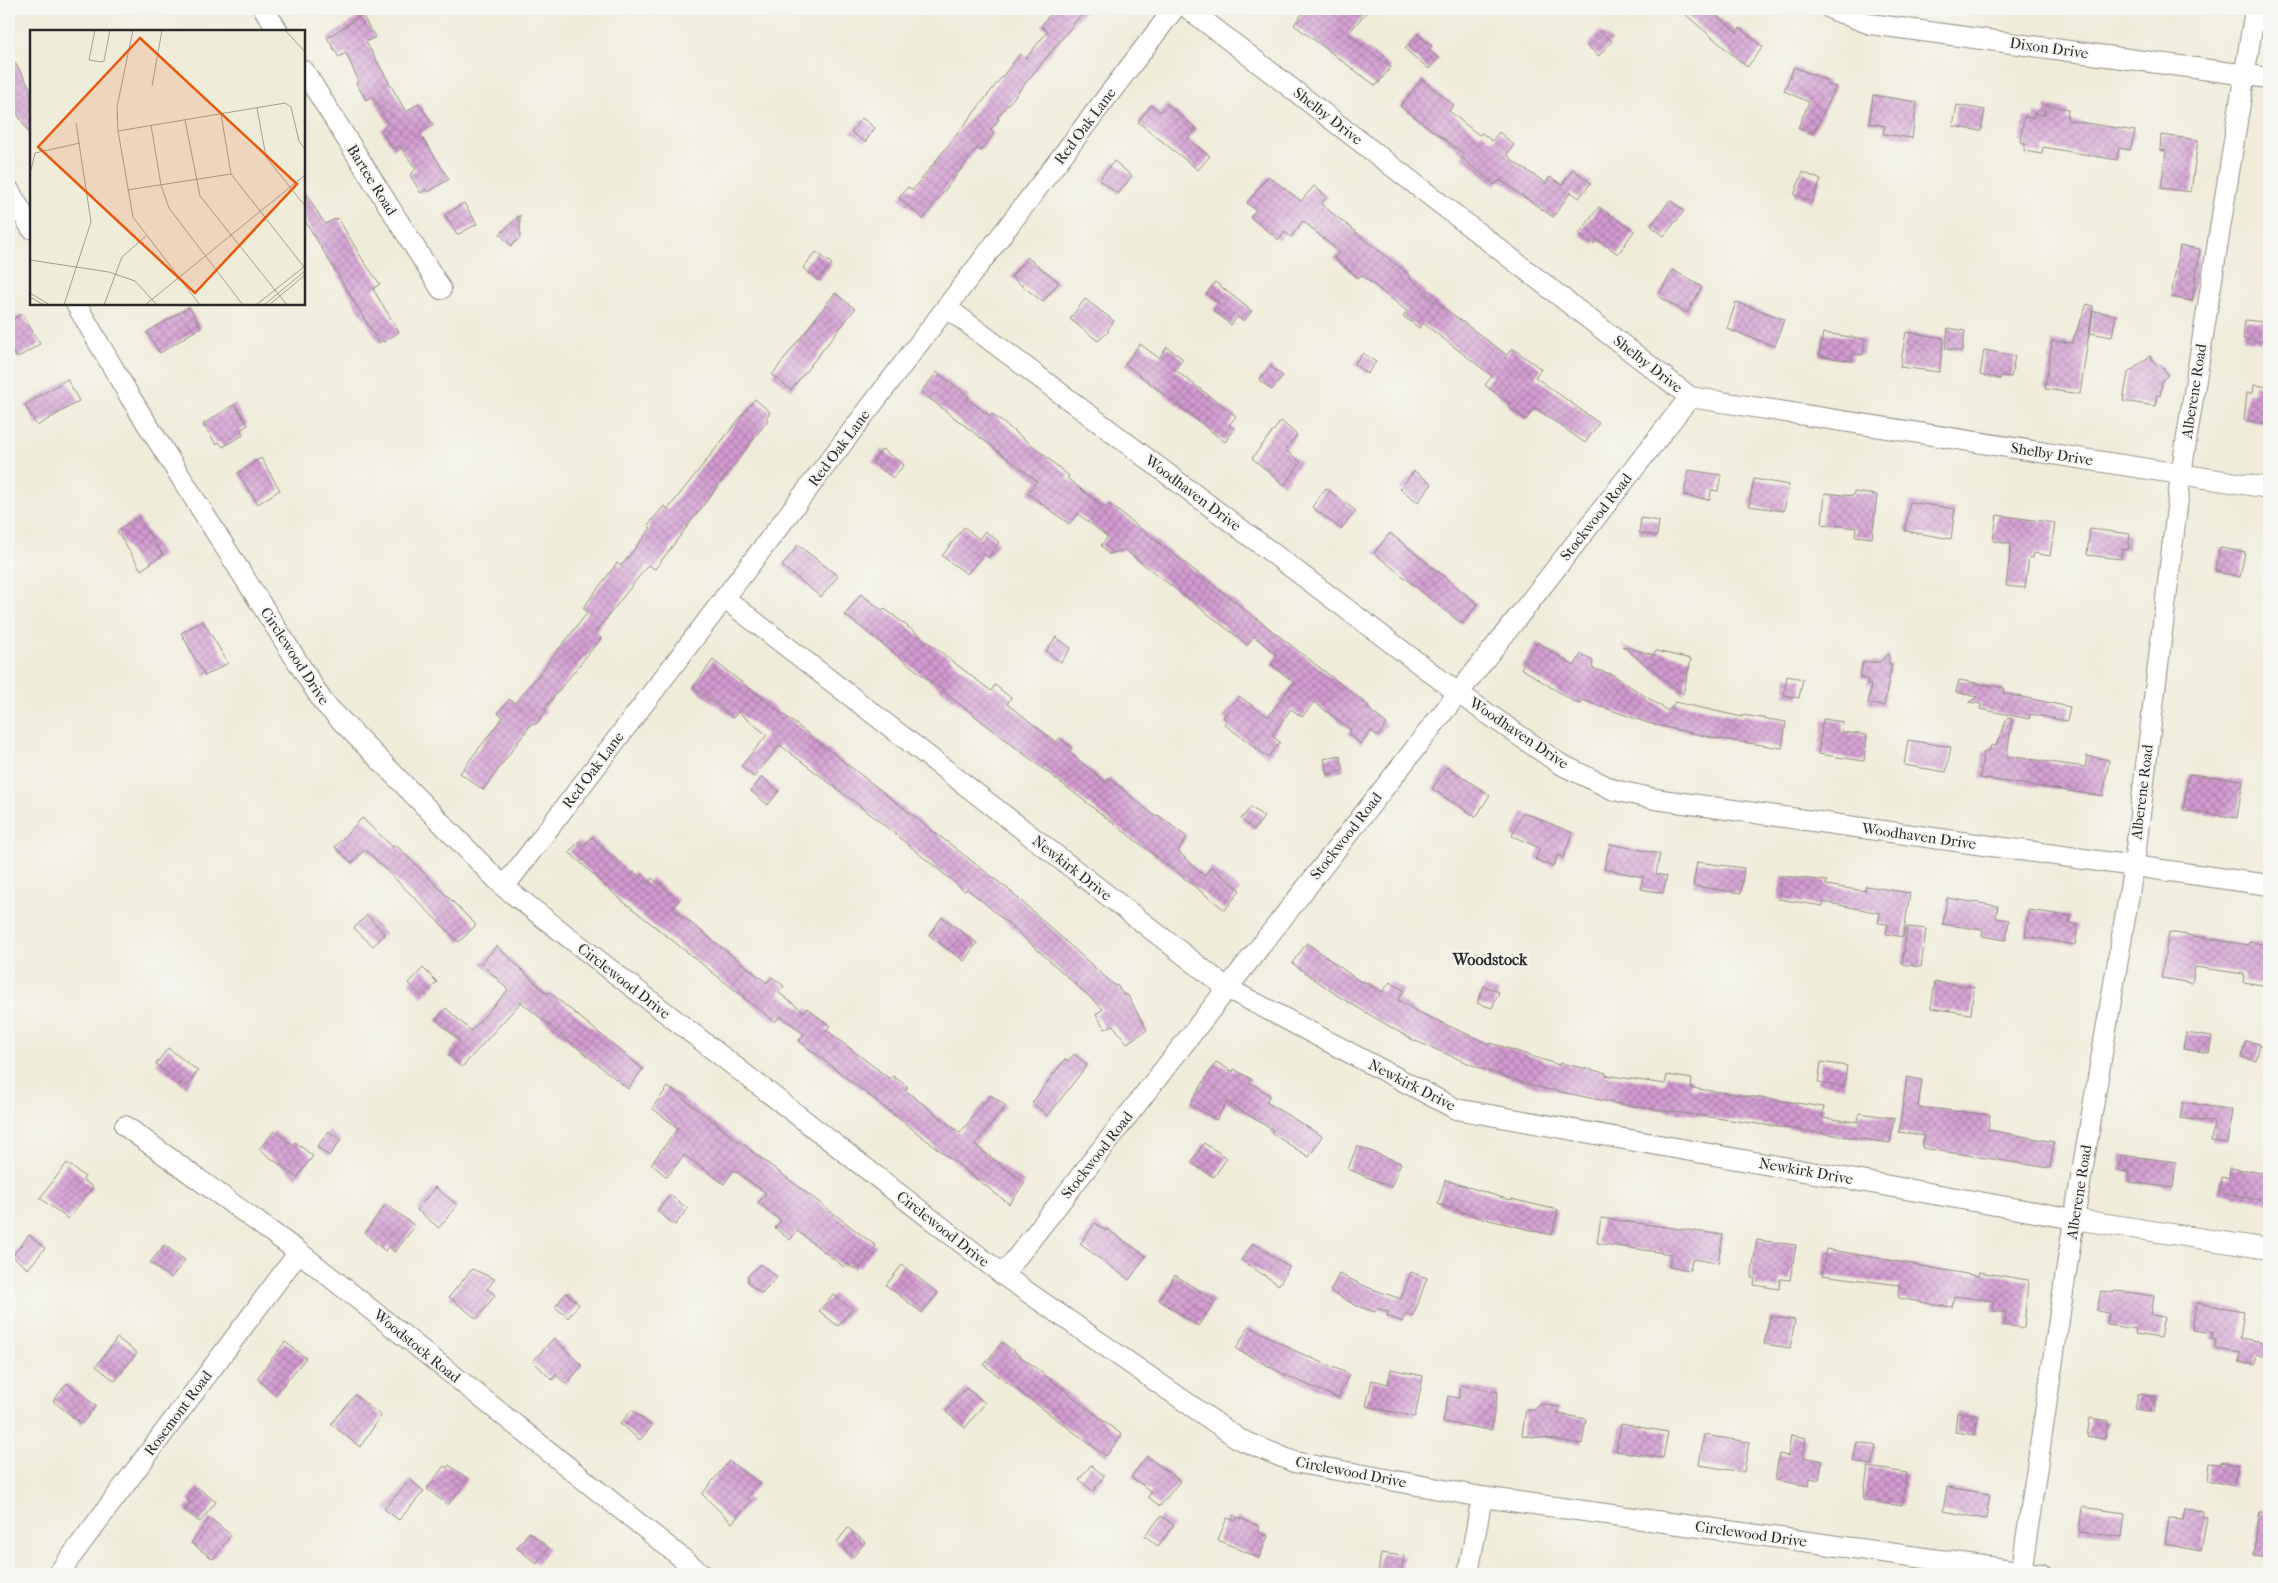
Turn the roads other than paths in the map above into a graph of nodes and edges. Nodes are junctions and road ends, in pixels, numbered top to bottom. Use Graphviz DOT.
graph roads {
  1 [pos="264,9"];
  2 [pos="1174,9"];
  3 [pos="1189,9"];
  4 [pos="1831,9"];
  5 [pos="2255,9"];
  6 [pos="277,30"];
  7 [pos="305,73"];
  8 [pos="2245,75"];
  9 [pos="2269,78"];
  10 [pos="9,190"];
  11 [pos="30,226"];
  12 [pos="441,289"];
  13 [pos="77,305"];
  14 [pos="946,307"];
  15 [pos="1690,397"];
  16 [pos="2181,474"];
  17 [pos="2269,488"];
  18 [pos="724,598"];
  19 [pos="1458,693"];
  20 [pos="2134,865"];
  21 [pos="2269,885"];
  22 [pos="504,887"];
  23 [pos="1227,988"];
  24 [pos="125,1126"];
  25 [pos="2074,1219"];
  26 [pos="2269,1249"];
  27 [pos="299,1252"];
  28 [pos="1002,1275"];
  29 [pos="1482,1497"];
  30 [pos="2028,1573"];
  31 [pos="58,1574"];
  32 [pos="702,1574"];
  33 [pos="1468,1574"];
  1 -- 6 [label="street"];
  2 -- 14 [label="street, Red Oak Lane"];
  3 -- 15 [label="street, Shelby Drive"];
  4 -- 8 [label="street, Dixon Drive"];
  5 -- 8 [label="street, Alberene Road"];
  7 -- 12 [label="street, Bartee Road"];
  8 -- 9 [label="street, Dixon Drive"];
  8 -- 16 [label="street, Alberene Road"];
  10 -- 11 [label="street"];
  13 -- 22 [label="street, Circlewood Drive"];
  14 -- 18 [label="street, Red Oak Lane"];
  14 -- 19 [label="street, Woodhaven Drive"];
  15 -- 16 [label="street, Shelby Drive"];
  15 -- 19 [label="street, Stockwood Road"];
  16 -- 17 [label="street, Shelby Drive"];
  16 -- 20 [label="street, Alberene Road"];
  18 -- 22 [label="street, Red Oak Lane"];
  18 -- 23 [label="street, Newkirk Drive"];
  19 -- 20 [label="street, Woodhaven Drive"];
  19 -- 23 [label="street, Stockwood Road"];
  20 -- 21 [label="street, Woodhaven Drive"];
  20 -- 25 [label="street, Alberene Road"];
  22 -- 28 [label="street, Circlewood Drive"];
  23 -- 25 [label="street, Newkirk Drive"];
  23 -- 28 [label="street, Stockwood Road"];
  24 -- 27 [label="street, Woodstock Road"];
  25 -- 26 [label="street, Newkirk Drive"];
  25 -- 30 [label="street, Alberene Road"];
  27 -- 31 [label="street, Rosemont Road"];
  27 -- 32 [label="street, Woodstock Road"];
  28 -- 29 [label="street, Circlewood Drive"];
  29 -- 30 [label="street, Circlewood Drive"];
  29 -- 33 [label="street"];
}
